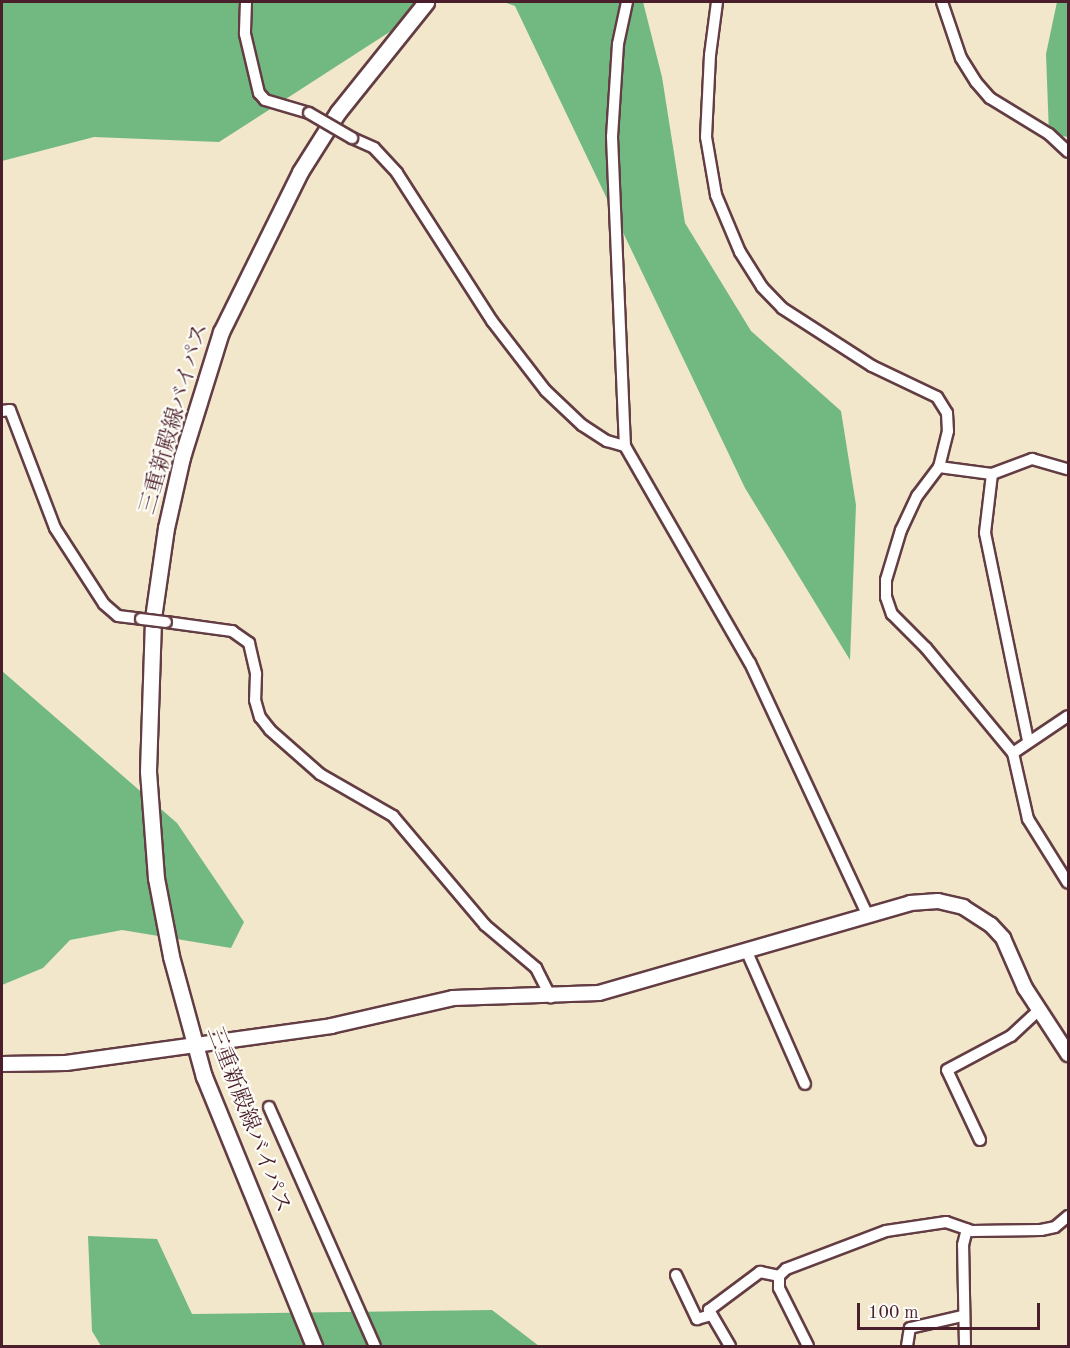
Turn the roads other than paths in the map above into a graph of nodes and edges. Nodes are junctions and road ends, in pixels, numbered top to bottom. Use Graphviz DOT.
graph roads {
  1 [pos="246,2"];
  2 [pos="426,2"];
  3 [pos="627,2"];
  4 [pos="717,2"];
  5 [pos="942,2"];
  6 [pos="1068,152"];
  7 [pos="2,411"];
  8 [pos="625,446"];
  9 [pos="939,467"];
  10 [pos="1068,469"];
  11 [pos="992,474"];
  12 [pos="1068,716"];
  13 [pos="1028,741"];
  14 [pos="1013,753"];
  15 [pos="1068,883"];
  16 [pos="868,916"];
  17 [pos="747,952"];
  18 [pos="551,996"];
  19 [pos="1039,1010"];
  20 [pos="193,1045"];
  21 [pos="1068,1054"];
  22 [pos="2,1064"];
  23 [pos="805,1084"];
  24 [pos="269,1107"];
  25 [pos="980,1140"];
  26 [pos="1068,1216"];
  27 [pos="967,1229"];
  28 [pos="676,1275"];
  29 [pos="779,1276"];
  30 [pos="711,1315"];
  31 [pos="962,1316"];
  32 [pos="314,1347"];
  33 [pos="375,1347"];
  34 [pos="730,1347"];
  35 [pos="808,1347"];
  36 [pos="907,1347"];
  37 [pos="965,1347"];
  1 -- 8 [label="street, bridge"];
  2 -- 20 [label="main road, 三重新殿線バイパス"];
  3 -- 8 [label="street"];
  4 -- 9 [label="street"];
  5 -- 6 [label="street"];
  7 -- 18 [label="street, bridge"];
  8 -- 16 [label="street"];
  9 -- 11 [label="street"];
  9 -- 14 [label="street"];
  10 -- 11 [label="street"];
  11 -- 13 [label="street"];
  12 -- 13 [label="street"];
  13 -- 14 [label="street"];
  14 -- 15 [label="street"];
  16 -- 17 [label="street"];
  16 -- 19 [label="street"];
  17 -- 18 [label="street"];
  17 -- 23 [label="street"];
  18 -- 20 [label="street"];
  19 -- 21 [label="street"];
  19 -- 25 [label="street"];
  20 -- 22 [label="street"];
  20 -- 32 [label="main road, 三重新殿線バイパス"];
  24 -- 33 [label="street"];
  26 -- 27 [label="street"];
  27 -- 29 [label="street"];
  27 -- 31 [label="street"];
  28 -- 30 [label="street"];
  29 -- 30 [label="street"];
  29 -- 35 [label="street"];
  30 -- 34 [label="street"];
  31 -- 36 [label="street"];
  31 -- 37 [label="street"];
}
